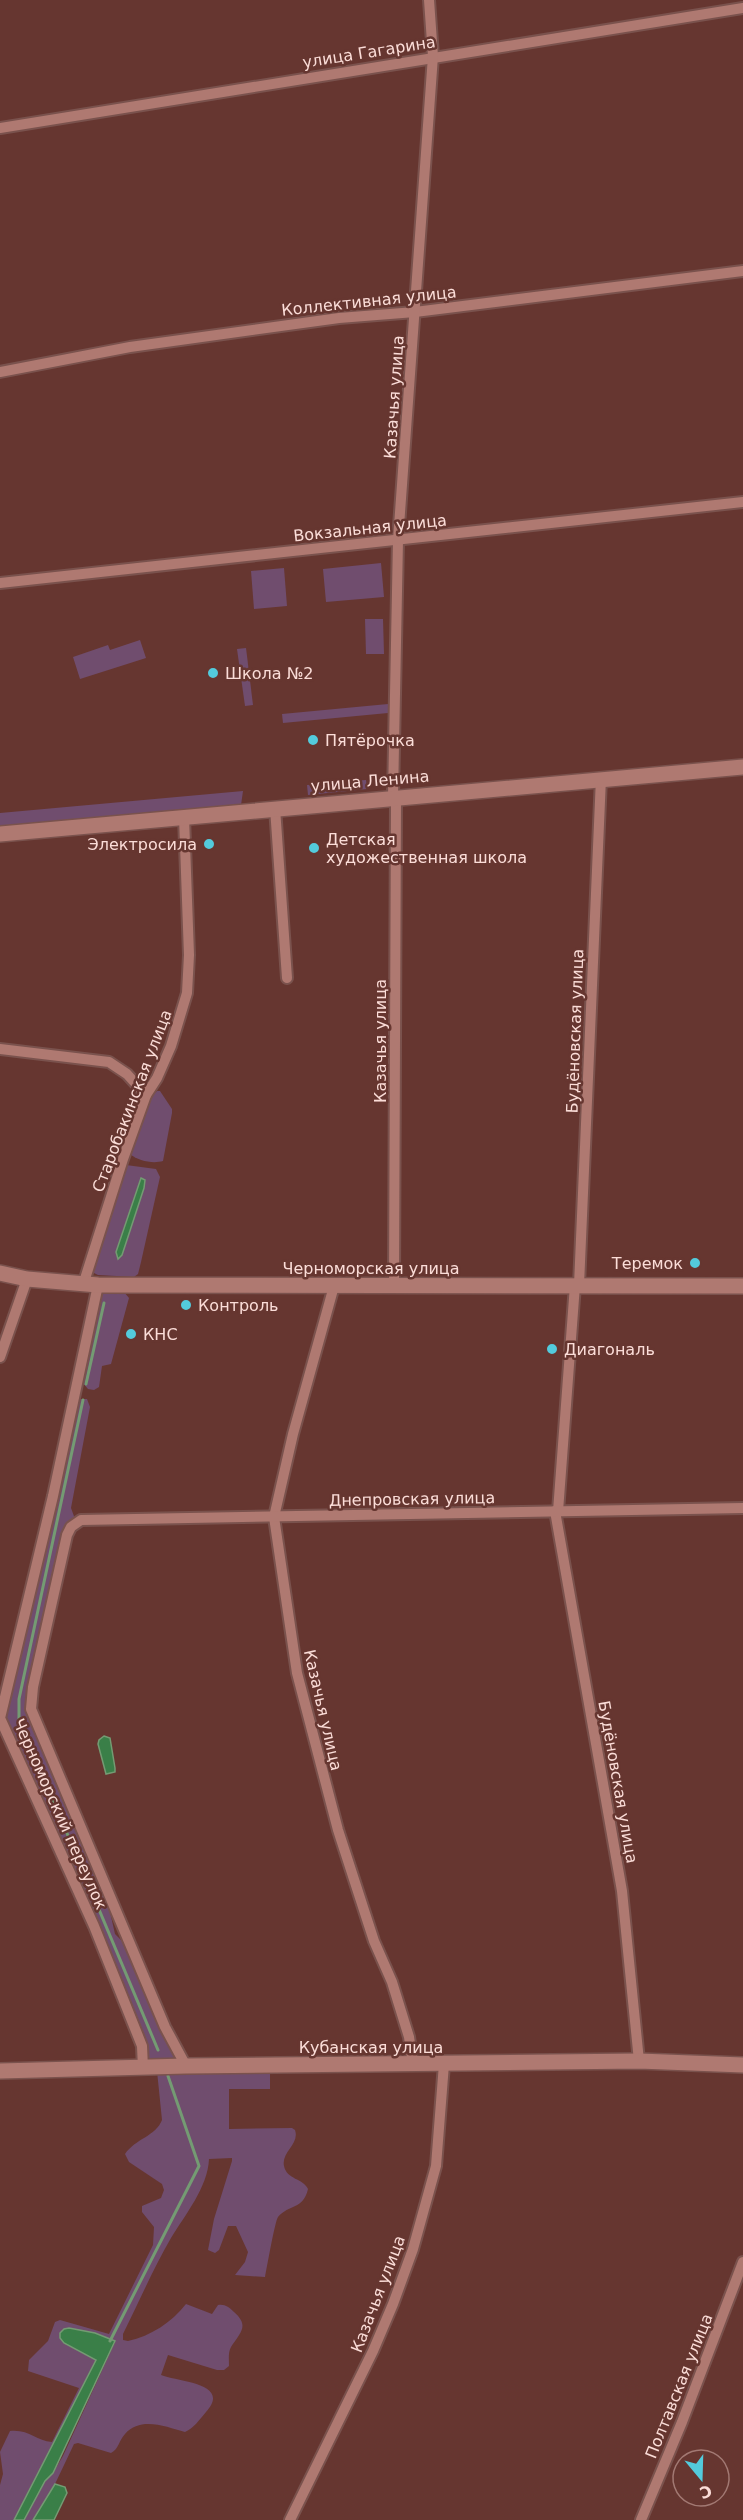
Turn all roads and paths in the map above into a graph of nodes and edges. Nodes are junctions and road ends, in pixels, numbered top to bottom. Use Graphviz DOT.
graph roads {
  1 [pos="429,0"];
  2 [pos="743,8"];
  3 [pos="433,56"];
  4 [pos="0,128"];
  5 [pos="743,271"];
  6 [pos="415,312"];
  7 [pos="0,372"];
  8 [pos="743,502"];
  9 [pos="398,540"];
  10 [pos="0,583"];
  11 [pos="743,767"];
  12 [pos="601,778"];
  13 [pos="395,797"];
  14 [pos="275,808"];
  15 [pos="184,817"];
  16 [pos="0,834"];
  17 [pos="287,978"];
  18 [pos="0,1049"];
  19 [pos="146,1095"];
  20 [pos="0,1273"];
  21 [pos="27,1279"];
  22 [pos="91,1285"];
  23 [pos="577,1285"];
  24 [pos="334,1286"];
  25 [pos="394,1286"];
  26 [pos="743,1286"];
  27 [pos="0,1357"];
  28 [pos="743,1508"];
  29 [pos="556,1511"];
  30 [pos="274,1517"];
  31 [pos="639,2061"];
  32 [pos="413,2064"];
  33 [pos="444,2064"];
  34 [pos="743,2065"];
  35 [pos="186,2066"];
  36 [pos="143,2068"];
  37 [pos="0,2071"];
  38 [pos="743,2262"];
  39 [pos="290,2520"];
  40 [pos="641,2520"];
  1 -- 3 [label="street, Казачья улица"];
  2 -- 3 [label="street, улица Гагарина"];
  3 -- 4 [label="street, улица Гагарина"];
  3 -- 6 [label="street, Казачья улица"];
  5 -- 6 [label="street, Коллективная улица"];
  6 -- 7 [label="street, Коллективная улица"];
  6 -- 9 [label="street, Казачья улица"];
  8 -- 9 [label="street, Вокзальная улица"];
  9 -- 10 [label="street, Вокзальная улица"];
  9 -- 13 [label="street, Казачья улица"];
  11 -- 12 [label="street, улица Ленина"];
  12 -- 13 [label="street, улица Ленина"];
  12 -- 23 [label="street, Будёновская улица"];
  13 -- 14 [label="street, улица Ленина"];
  13 -- 25 [label="street, Казачья улица"];
  14 -- 15 [label="street, улица Ленина"];
  14 -- 17 [label="street"];
  15 -- 16 [label="street, улица Ленина"];
  15 -- 19 [label="street, Старобакинская улица"];
  18 -- 19 [label="street"];
  19 -- 22 [label="street, Старобакинская улица"];
  20 -- 21 [label="street, Черноморская улица"];
  21 -- 22 [label="street, Черноморская улица"];
  21 -- 27 [label="street"];
  22 -- 24 [label="street, Черноморская улица"];
  22 -- 36 [label="street, Черноморский переулок"];
  23 -- 25 [label="street, Черноморская улица"];
  23 -- 26 [label="street, Черноморская улица"];
  23 -- 29 [label="street, Будёновская улица"];
  24 -- 25 [label="street, Черноморская улица"];
  24 -- 30 [label="street, Казачья улица"];
  28 -- 29 [label="street, Днепровская улица"];
  29 -- 30 [label="street, Днепровская улица"];
  29 -- 31 [label="street, Будёновская улица"];
  30 -- 32 [label="street, Казачья улица"];
  30 -- 35 [label="street, Днепровская улица"];
  31 -- 33 [label="street, Кубанская улица"];
  31 -- 34 [label="street, Кубанская улица"];
  32 -- 33 [label="street, Кубанская улица"];
  32 -- 35 [label="street, Кубанская улица"];
  33 -- 39 [label="street, Казачья улица"];
  35 -- 36 [label="street, Кубанская улица"];
  36 -- 37 [label="street, Кубанская улица"];
  38 -- 40 [label="street, Полтавская улица"];
}
